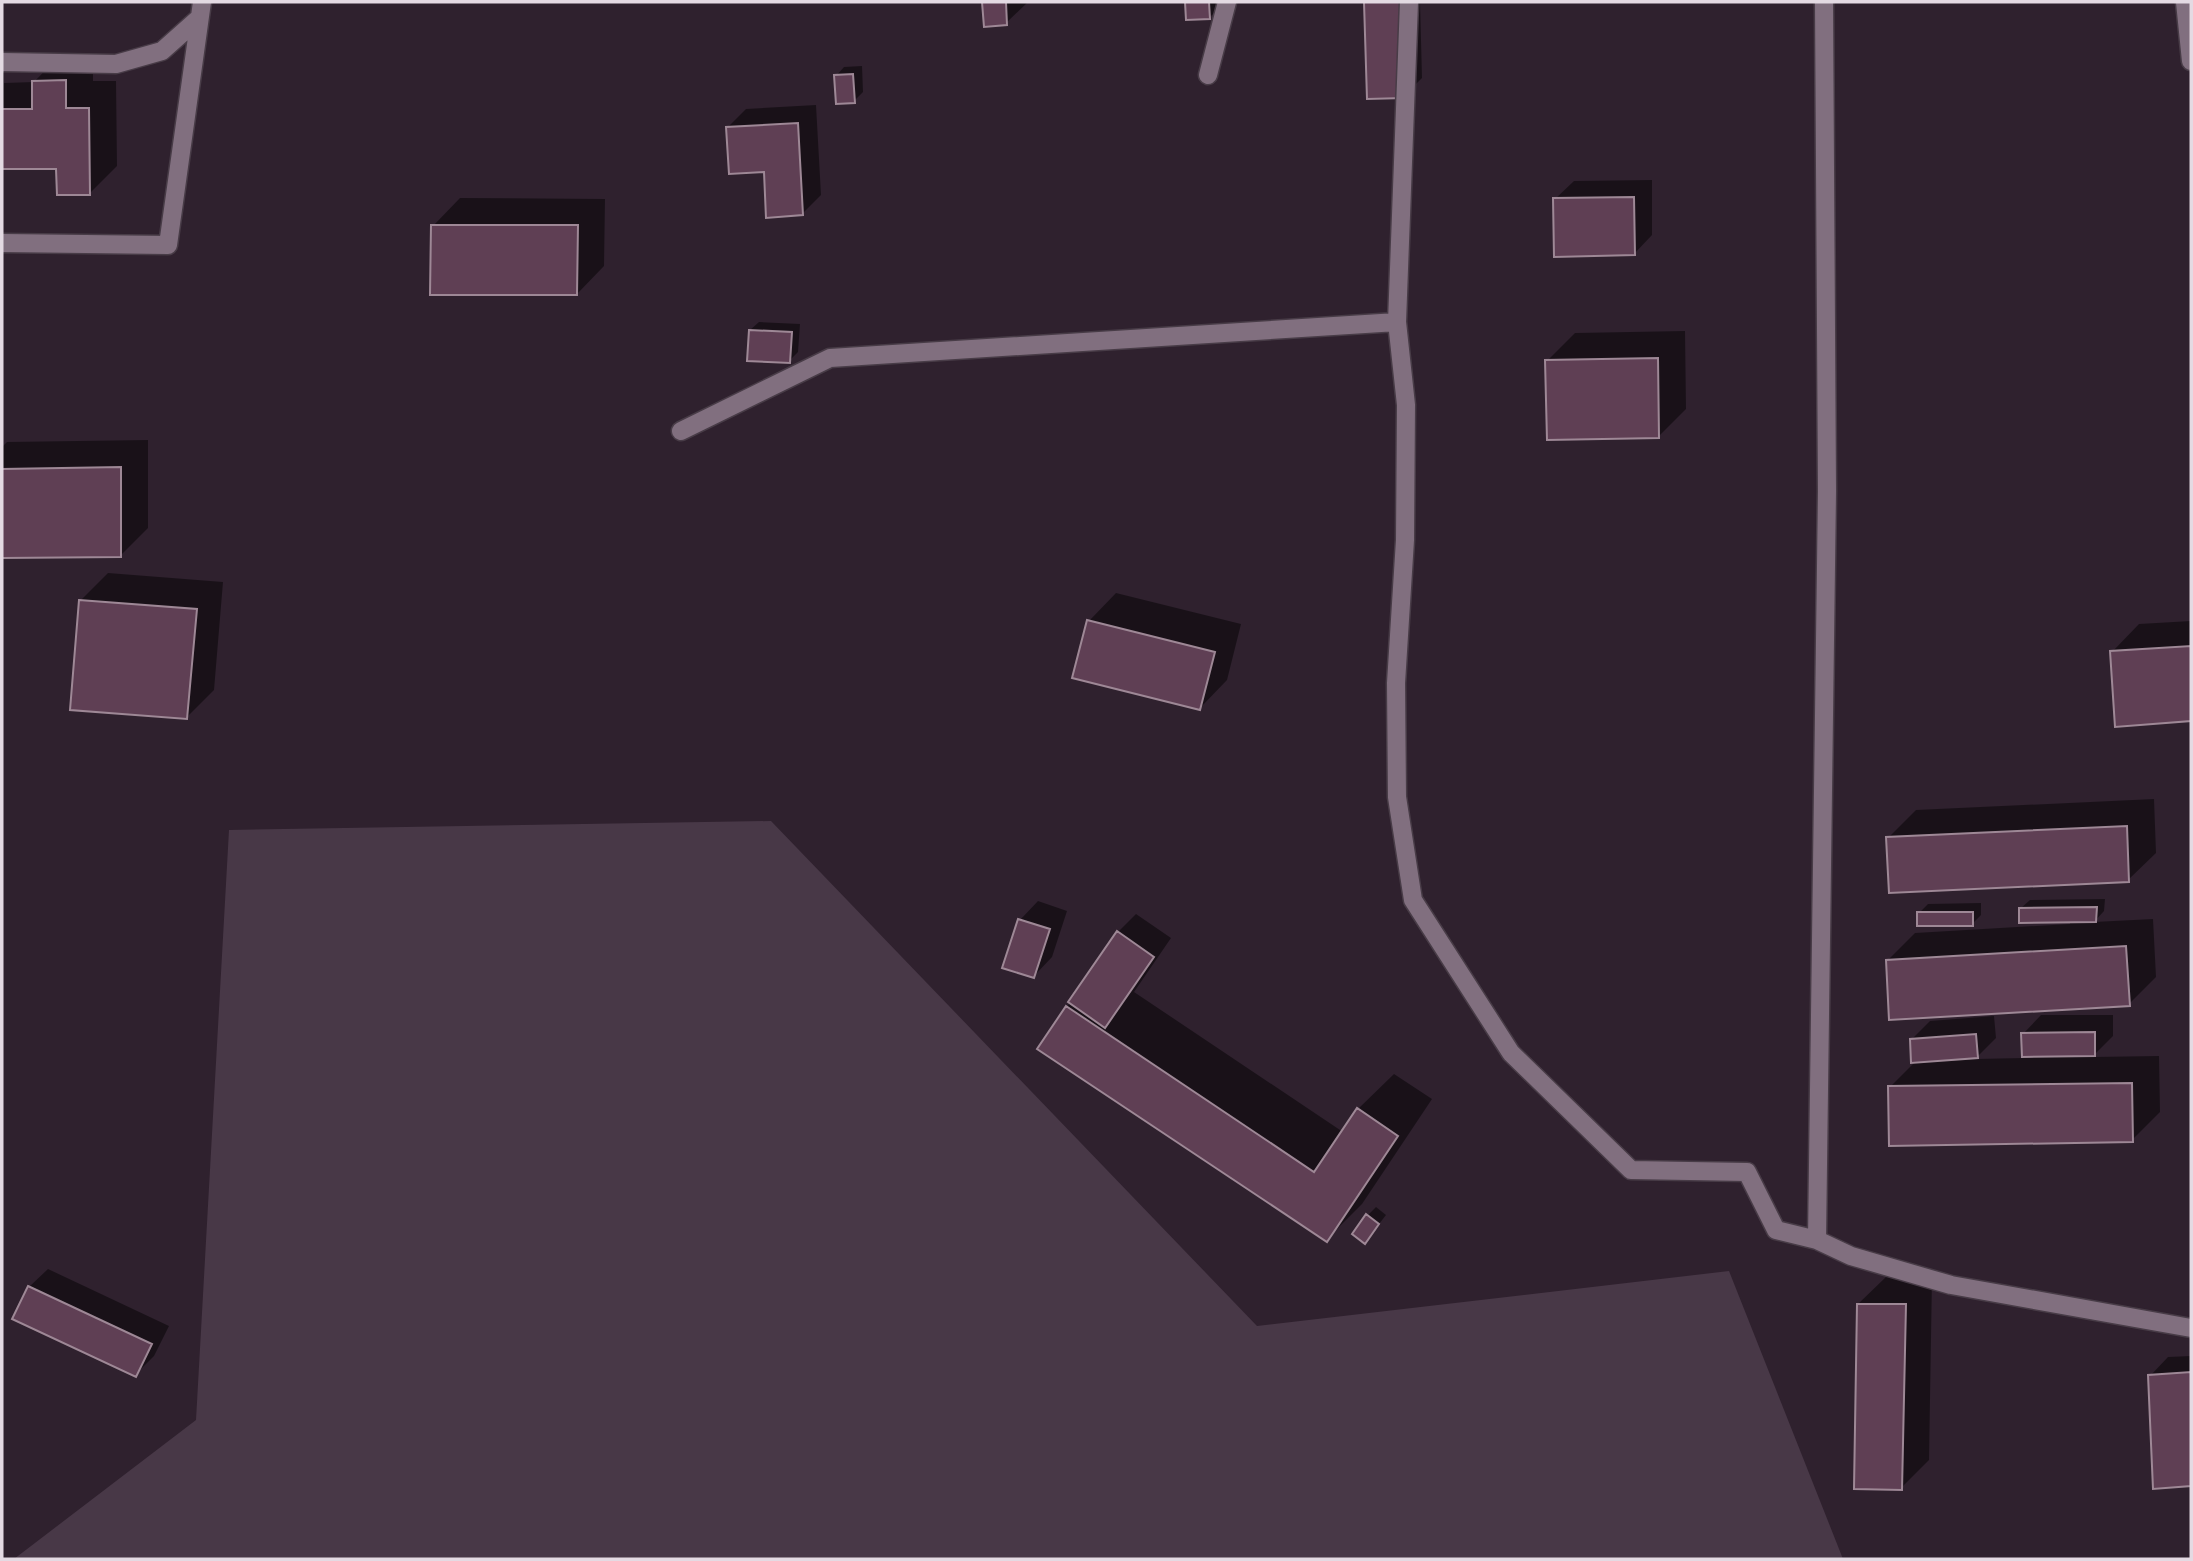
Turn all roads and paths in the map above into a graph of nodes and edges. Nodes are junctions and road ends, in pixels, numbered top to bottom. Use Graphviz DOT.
graph roads {
  1 [pos="1227,2"];
  2 [pos="1409,2"];
  3 [pos="1824,2"];
  4 [pos="2185,2"];
  5 [pos="200,10"];
  6 [pos="2191,61"];
  7 [pos="2,62"];
  8 [pos="1208,75"];
  9 [pos="2,243"];
  10 [pos="1396,322"];
  11 [pos="681,431"];
  12 [pos="1817,1240"];
  13 [pos="2191,1328"];
  1 -- 8 [label="street"];
  2 -- 10 [label="street"];
  3 -- 12 [label="street"];
  4 -- 6 [label="street"];
  5 -- 7 [label="street"];
  5 -- 9 [label="street"];
  10 -- 11 [label="street"];
  10 -- 12 [label="street"];
  12 -- 13 [label="street"];
}
